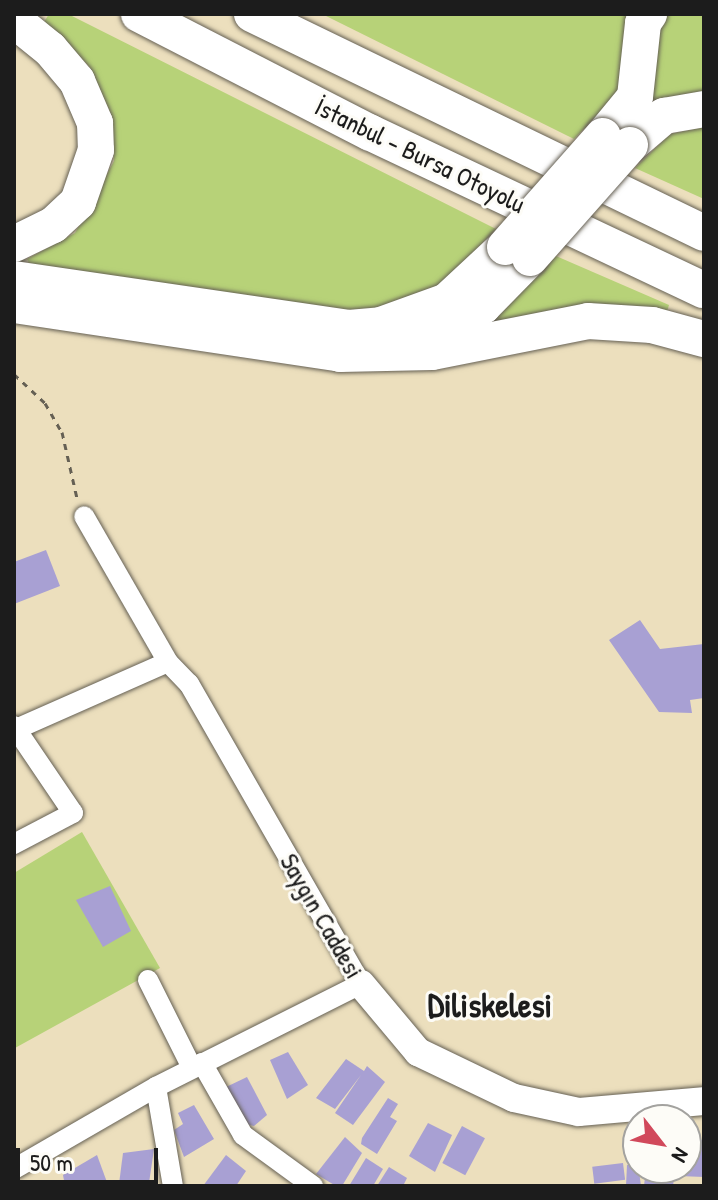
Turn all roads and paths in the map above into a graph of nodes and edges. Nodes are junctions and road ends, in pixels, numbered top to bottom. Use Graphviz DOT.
graph roads {
  1 [pos="139,14"];
  2 [pos="252,14"];
  3 [pos="649,14"];
  4 [pos="14,20"];
  5 [pos="704,109"];
  6 [pos="617,140"];
  7 [pos="704,233"];
  8 [pos="14,244"];
  9 [pos="518,252"];
  10 [pos="14,279"];
  11 [pos="704,290"];
  12 [pos="14,305"];
  13 [pos="704,339"];
  14 [pos="384,352"];
  15 [pos="14,374"];
  16 [pos="84,516"];
  17 [pos="168,662"];
  18 [pos="15,728"];
  19 [pos="14,844"];
  20 [pos="148,980"];
  21 [pos="361,984"];
  22 [pos="197,1066"];
  23 [pos="156,1087"];
  24 [pos="704,1101"];
  25 [pos="14,1169"];
  26 [pos="173,1186"];
  27 [pos="313,1186"];
  1 -- 11 [label="highway, İstanbul - Bursa Otoyolu"];
  2 -- 7 [label="highway, İstanbul - Bursa Otoyolu"];
  3 -- 6 [label="highway"];
  4 -- 8 [label="highway"];
  5 -- 6 [label="highway"];
  6 -- 9 [label="highway, bridge"];
  9 -- 10 [label="highway"];
  9 -- 14 [label="highway"];
  12 -- 14 [label="highway"];
  13 -- 14 [label="highway"];
  15 -- 16 [label="path"];
  16 -- 17 [label="street, Saygın Caddesi"];
  17 -- 18 [label="street"];
  17 -- 21 [label="street, Saygın Caddesi"];
  18 -- 19 [label="street"];
  20 -- 22 [label="street"];
  21 -- 22 [label="street"];
  21 -- 24 [label="street, Saygın Caddesi"];
  22 -- 23 [label="street"];
  22 -- 27 [label="street"];
  23 -- 25 [label="street"];
  23 -- 26 [label="street"];
}
